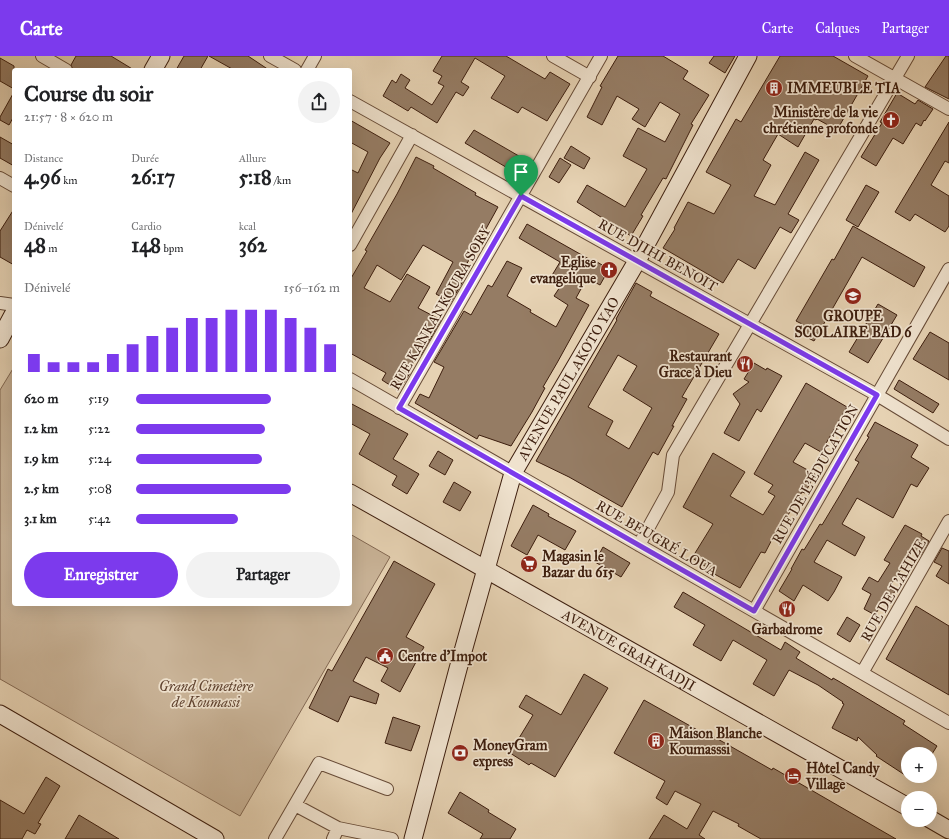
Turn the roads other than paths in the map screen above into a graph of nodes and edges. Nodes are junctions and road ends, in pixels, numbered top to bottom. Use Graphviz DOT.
graph roads {
  1 [pos="42,56"];
  2 [pos="160,56"];
  3 [pos="270,56"];
  4 [pos="315,56"];
  5 [pos="553,56"];
  6 [pos="601,56"];
  7 [pos="748,56"];
  8 [pos="855,56"];
  9 [pos="908,56"];
  10 [pos="63,68"];
  11 [pos="154,68"];
  12 [pos="291,68"];
  13 [pos="308,68"];
  14 [pos="590,76"];
  15 [pos="895,78"];
  16 [pos="352,102"];
  17 [pos="949,109"];
  18 [pos="412,135"];
  19 [pos="0,178"];
  20 [pos="12,185"];
  21 [pos="521,196"];
  22 [pos="352,241"];
  23 [pos="637,261"];
  24 [pos="949,269"];
  25 [pos="0,303"];
  26 [pos="12,306"];
  27 [pos="12,317"];
  28 [pos="750,324"];
  29 [pos="0,339"];
  30 [pos="352,380"];
  31 [pos="877,395"];
  32 [pos="399,408"];
  33 [pos="949,439"];
  34 [pos="513,473"];
  35 [pos="352,494"];
  36 [pos="949,521"];
  37 [pos="638,545"];
  38 [pos="486,569"];
  39 [pos="754,611"];
  40 [pos="862,673"];
  41 [pos="0,714"];
  42 [pos="949,723"];
  43 [pos="387,789"];
  44 [pos="901,803"];
  45 [pos="294,805"];
  46 [pos="937,824"];
  47 [pos="947,831"];
  48 [pos="336,833"];
  49 [pos="215,839"];
  50 [pos="275,839"];
  51 [pos="392,839"];
  52 [pos="413,839"];
  1 -- 10 [label="street"];
  2 -- 11 [label="street"];
  3 -- 12 [label="street"];
  4 -- 13 [label="street"];
  5 -- 14 [label="street"];
  6 -- 14 [label="street, RUE KANKANKOURA SORY"];
  7 -- 23 [label="street, AVENUE PAUL AKOTO YAO"];
  8 -- 15 [label="street"];
  9 -- 15 [label="street"];
  14 -- 21 [label="street, RUE KANKANKOURA SORY"];
  15 -- 17 [label="street"];
  15 -- 28 [label="street"];
  16 -- 18 [label="street, RUE DJIHI BENOIT"];
  18 -- 21 [label="street, RUE DJIHI BENOIT"];
  18 -- 22 [label="street"];
  19 -- 20 [label="street"];
  21 -- 23 [label="street, RUE DJIHI BENOIT"];
  21 -- 32 [label="street, RUE KANKANKOURA SORY"];
  23 -- 28 [label="street, RUE DJIHI BENOIT"];
  23 -- 34 [label="street, AVENUE PAUL AKOTO YAO"];
  24 -- 31 [label="street, RUE DE L'ÉDUCATION"];
  25 -- 26 [label="street"];
  27 -- 29 [label="street"];
  28 -- 31 [label="street, RUE DJIHI BENOIT"];
  28 -- 37 [label="street"];
  30 -- 32 [label="street, RUE BEUGRÉ LOUA"];
  31 -- 33 [label="street, RUE DJIHI BENOIT"];
  31 -- 39 [label="street, RUE DE L'ÉDUCATION"];
  32 -- 34 [label="street, RUE BEUGRÉ LOUA"];
  34 -- 37 [label="street, RUE BEUGRÉ LOUA"];
  34 -- 38 [label="street, AVENUE PAUL AKOTO YAO"];
  35 -- 38 [label="street, AVENUE GRAH KADJI"];
  36 -- 40 [label="street, RUE DE L'AHIZE"];
  37 -- 39 [label="street, RUE BEUGRÉ LOUA"];
  38 -- 44 [label="street, AVENUE GRAH KADJI"];
  38 -- 52 [label="street, AVENUE PAUL AKOTO YAO"];
  39 -- 40 [label="street, RUE BEUGRÉ LOUA"];
  40 -- 42 [label="street, RUE BEUGRÉ LOUA"];
  41 -- 49 [label="street"];
  43 -- 45 [label="street"];
  45 -- 48 [label="street"];
  45 -- 50 [label="street"];
  46 -- 47 [label="street"];
  48 -- 51 [label="street"];
}
